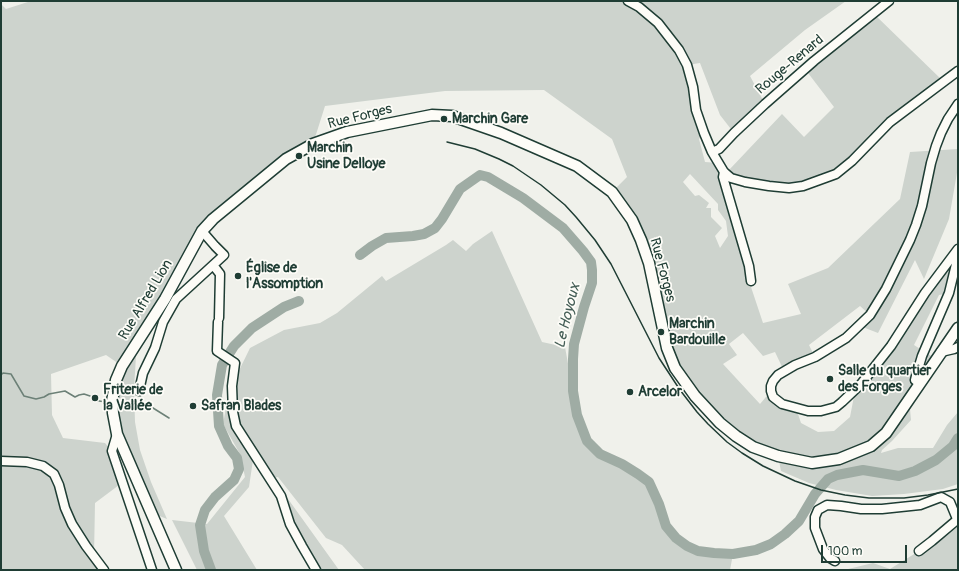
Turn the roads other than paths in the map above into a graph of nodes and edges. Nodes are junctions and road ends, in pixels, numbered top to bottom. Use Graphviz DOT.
graph roads {
  1 [pos="628,1"];
  2 [pos="888,1"];
  3 [pos="958,71"];
  4 [pos="958,104"];
  5 [pos="712,152"];
  6 [pos="724,172"];
  7 [pos="202,231"];
  8 [pos="958,248"];
  9 [pos="958,256"];
  10 [pos="213,265"];
  11 [pos="751,281"];
  12 [pos="958,328"];
  13 [pos="958,347"];
  14 [pos="941,352"];
  15 [pos="919,383"];
  16 [pos="140,391"];
  17 [pos="117,434"];
  18 [pos="1,460"];
  19 [pos="958,519"];
  20 [pos="919,551"];
  21 [pos="835,561"];
  22 [pos="104,570"];
  23 [pos="152,570"];
  24 [pos="176,570"];
  25 [pos="316,570"];
  1 -- 5 [label="street"];
  2 -- 5 [label="street, Rouge-Renard"];
  3 -- 6 [label="street"];
  4 -- 8 [label="street"];
  5 -- 6 [label="street"];
  6 -- 11 [label="street"];
  7 -- 10 [label="street, Rue Alfred Lion"];
  7 -- 15 [label="main road, Rue Forges"];
  7 -- 17 [label="main road, Rue Alfred Lion"];
  9 -- 15 [label="street"];
  10 -- 16 [label="street, Rue Alfred Lion"];
  10 -- 25 [label="street"];
  12 -- 14 [label="main road, Rue Forges"];
  13 -- 14 [label="street"];
  14 -- 15 [label="main road, Rue Forges"];
  17 -- 23 [label="street"];
  17 -- 24 [label="main road, Rue Alfred Lion"];
  18 -- 22 [label="street"];
  19 -- 20 [label="street"];
  19 -- 21 [label="street"];
}
